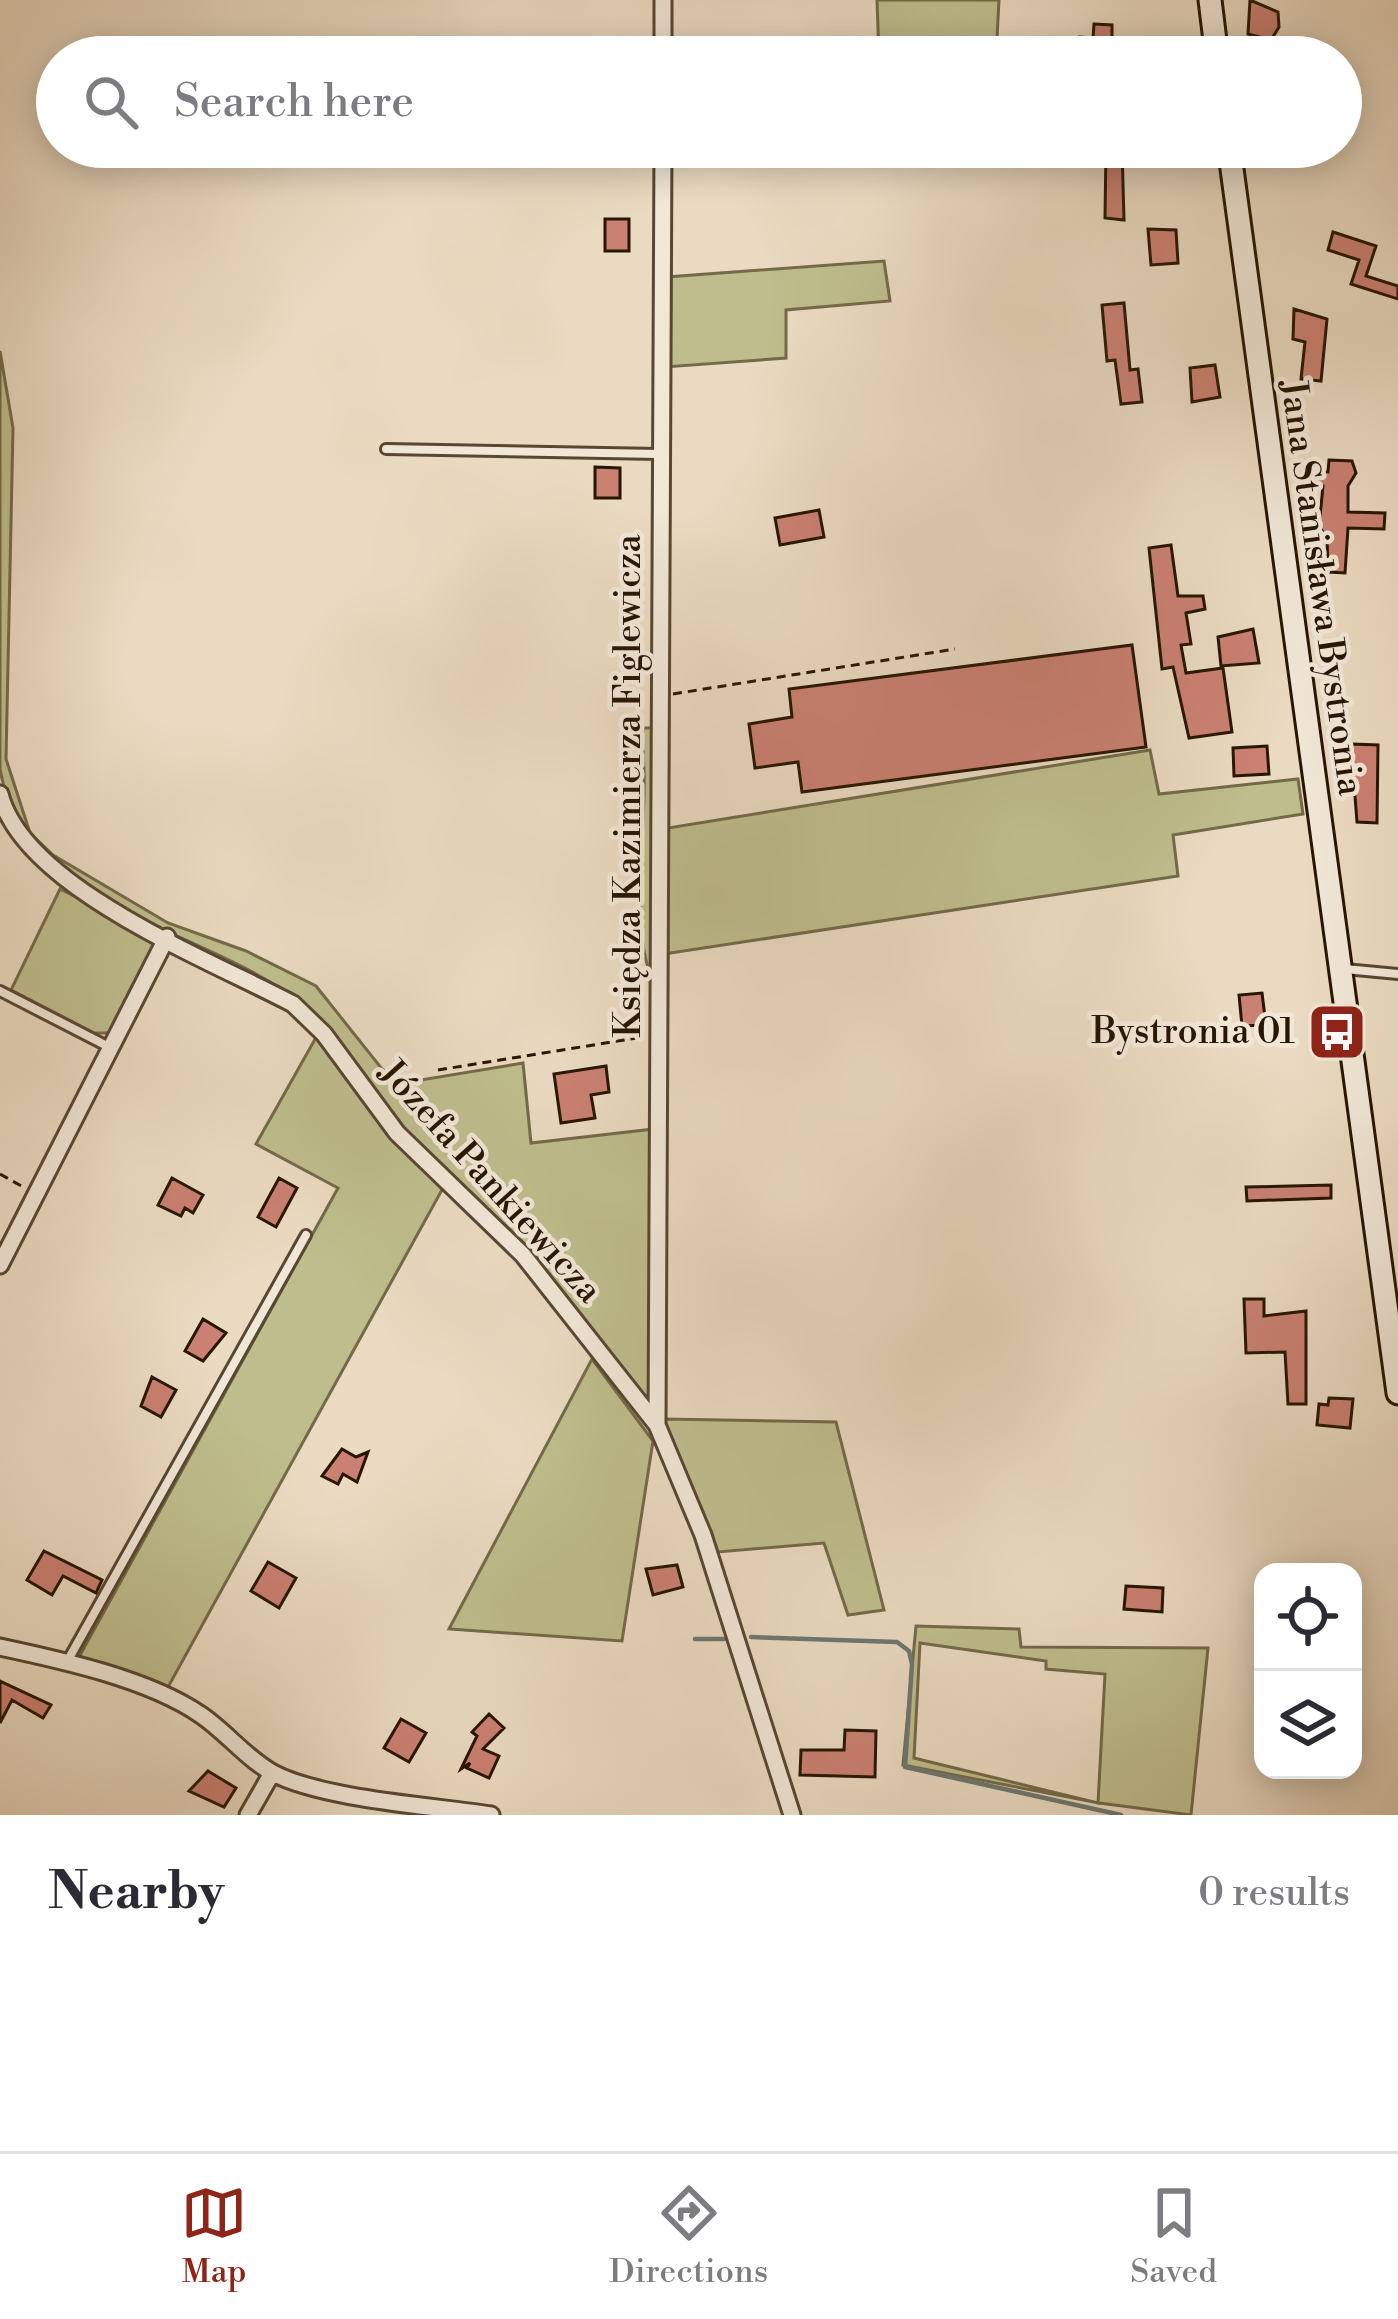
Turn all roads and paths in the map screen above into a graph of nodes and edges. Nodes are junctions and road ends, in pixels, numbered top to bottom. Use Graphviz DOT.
graph roads {
  1 [pos="663,0"];
  2 [pos="1210,0"];
  3 [pos="663,36"];
  4 [pos="1214,36"];
  5 [pos="663,168"];
  6 [pos="1232,168"];
  7 [pos="386,449"];
  8 [pos="659,454"];
  9 [pos="955,649"];
  10 [pos="660,696"];
  11 [pos="0,794"];
  12 [pos="167,937"];
  13 [pos="1337,968"];
  14 [pos="1398,974"];
  15 [pos="0,991"];
  16 [pos="659,1034"];
  17 [pos="111,1048"];
  18 [pos="437,1070"];
  19 [pos="0,1174"];
  20 [pos="36,1194"];
  21 [pos="306,1235"];
  22 [pos="0,1265"];
  23 [pos="1391,1301"];
  24 [pos="1398,1393"];
  25 [pos="657,1425"];
  26 [pos="0,1647"];
  27 [pos="68,1662"];
  28 [pos="272,1773"];
  29 [pos="248,1815"];
  30 [pos="491,1815"];
  31 [pos="792,1815"];
  1 -- 3 [label="street"];
  2 -- 4 [label="street"];
  5 -- 8 [label="street, Księdza Kazimierza Figlewicza"];
  6 -- 13 [label="street, Jana Stanisława Bystronia"];
  7 -- 8 [label="lane"];
  8 -- 10 [label="street, Księdza Kazimierza Figlewicza"];
  9 -- 10 [label="path"];
  10 -- 16 [label="street, Księdza Kazimierza Figlewicza"];
  11 -- 12 [label="street, Józefa Pankiewicza"];
  12 -- 17 [label="street"];
  12 -- 25 [label="street, Józefa Pankiewicza"];
  13 -- 14 [label="lane"];
  13 -- 23 [label="street, Jana Stanisława Bystronia"];
  15 -- 17 [label="lane"];
  16 -- 18 [label="path"];
  16 -- 25 [label="street, Księdza Kazimierza Figlewicza"];
  17 -- 20 [label="street"];
  19 -- 20 [label="path"];
  20 -- 22 [label="street"];
  21 -- 27 [label="lane"];
  23 -- 24 [label="street, Jana Stanisława Bystronia"];
  25 -- 31 [label="street, Józefa Pankiewicza"];
  26 -- 27 [label="street"];
  27 -- 28 [label="street"];
  28 -- 29 [label="street"];
  28 -- 30 [label="street"];
}
